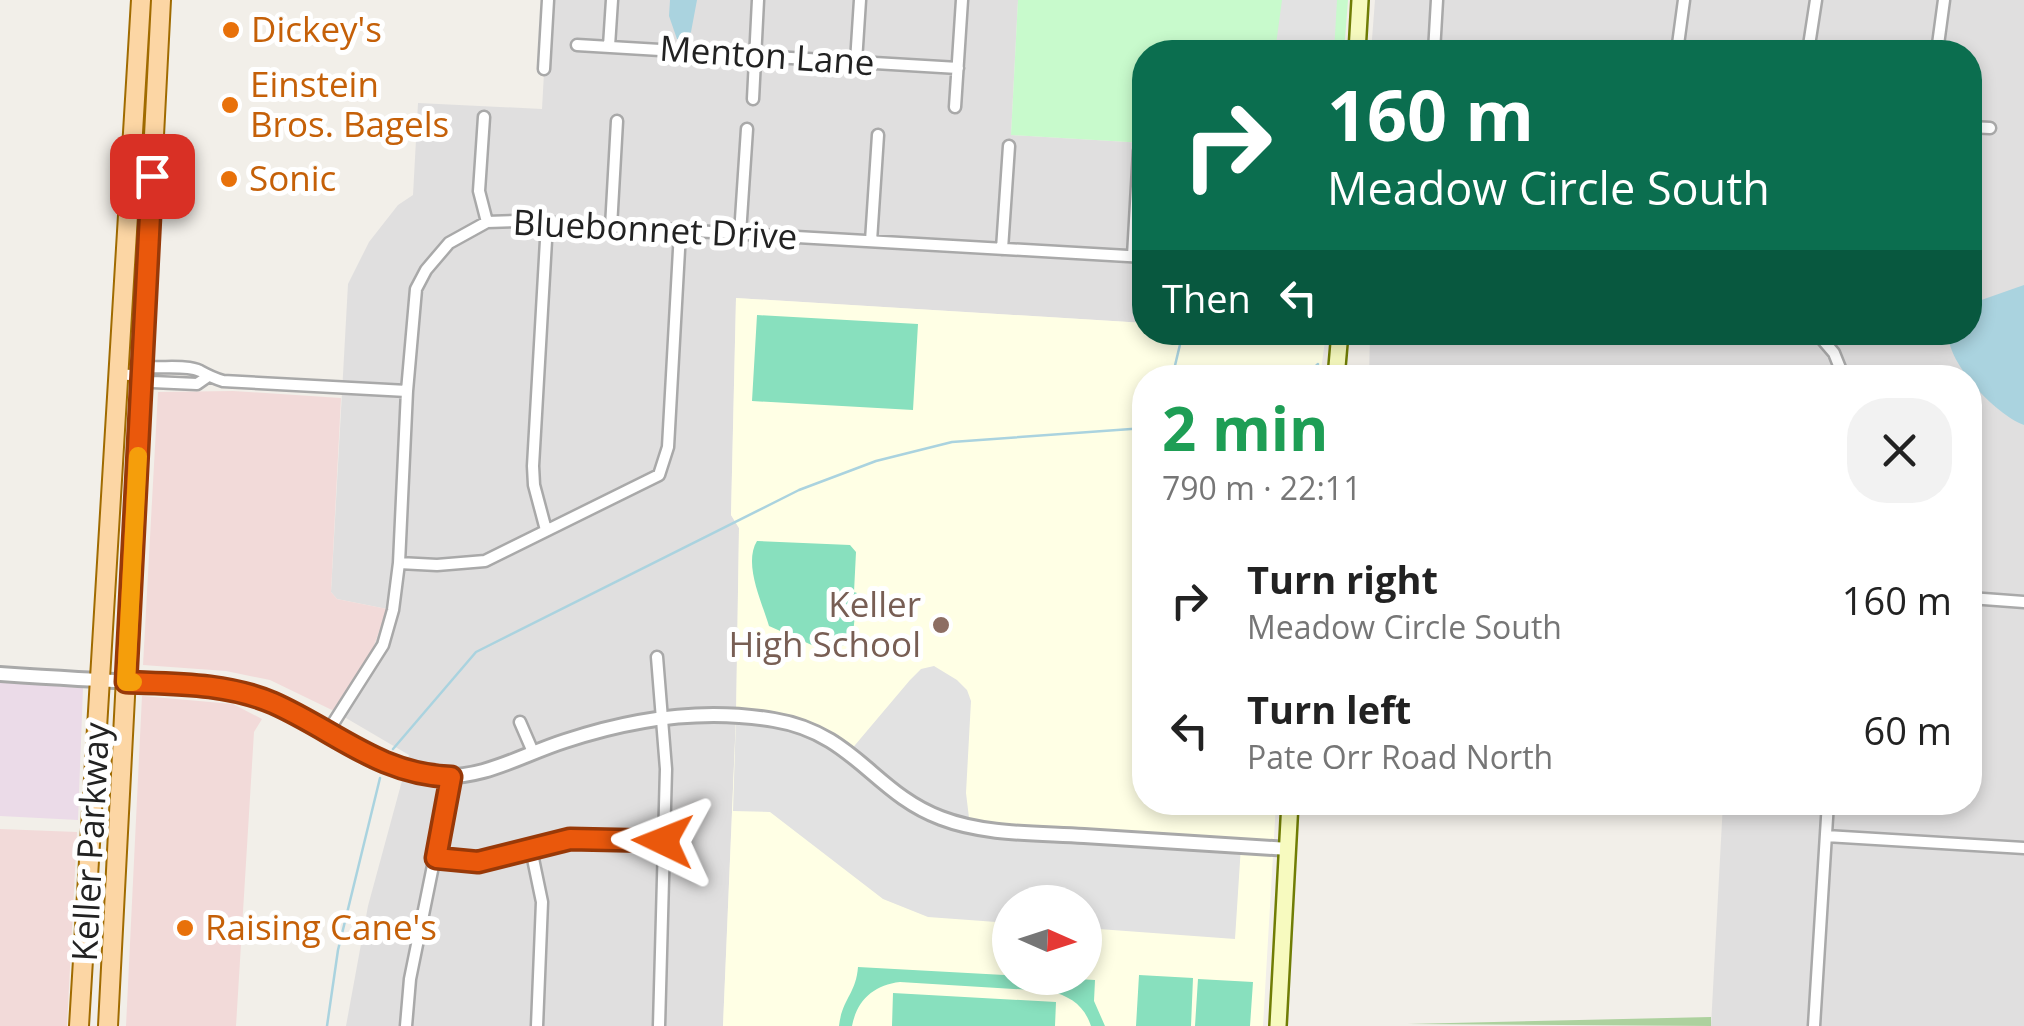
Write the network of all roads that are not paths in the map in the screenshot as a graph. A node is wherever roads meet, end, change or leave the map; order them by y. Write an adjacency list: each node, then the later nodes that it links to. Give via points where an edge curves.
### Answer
1 (141, 0): 41 (main road, Keller Parkway)
2 (161, 0): 42 (main road, Keller Parkway)
3 (548, 0): 23 (street)
4 (612, 0): 19 (street)
5 (758, 0): 20 (street)
6 (860, 0): 21 (street)
7 (962, 0): 22 (street)
8 (1360, 0): 13 (main road)
9 (1437, 0): 14 (street)
10 (1684, 0): 15 (street)
11 (1816, 0): 16 (street)
12 (1944, 0): 17 (street)
13 (1358, 40)
14 (1435, 40)
15 (1678, 40)
16 (1810, 40)
17 (1939, 40)
18 (577, 45): 19 (street, Menton Lane)
19 (609, 46): 20 (street, Menton Lane)
20 (755, 56): 21 (street, Menton Lane); 24 (street)
21 (856, 62): 22 (street, Menton Lane)
22 (958, 68): 25 (street)
23 (544, 69)
24 (753, 99)
25 (954, 107)
26 (484, 116): 33 (street, via 479,192)
27 (617, 121): 35 (street)
28 (1982, 128): 29 (street)
29 (1990, 128)
30 (746, 129): 37 (street)
31 (878, 134): 38 (street)
32 (1009, 146): 39 (street)
33 (487, 222): 34 (street, Bluebonnet Drive); 43 (street, Bluebonnet Drive, via 449,243 416,289)
34 (546, 223): 35 (street, Bluebonnet Drive); 44 (street, via 534,466)
35 (611, 227): 36 (street, Bluebonnet Drive)
36 (680, 232): 37 (street, Bluebonnet Drive); 44 (street, via 662,468)
37 (740, 234): 38 (street, Bluebonnet Drive)
38 (871, 242): 39 (street, Bluebonnet Drive)
39 (1002, 249): 40 (street, Bluebonnet Drive)
40 (1132, 256)
41 (118, 374): 42 (street); 50 (main road, Keller Parkway)
42 (142, 376): 43 (street, via 151,367 198,370 223,381); 51 (main road, Keller Parkway)
43 (407, 392): 45 (street, Bluebonnet Drive)
44 (546, 530): 45 (street, via 485,561)
45 (399, 563): 54 (street, Bluebonnet Drive, via 382,646)
46 (1982, 599): 47 (street)
47 (2024, 602)
48 (657, 657): 52 (street)
49 (0, 674): 50 (street)
50 (100, 681): 51 (street); 65 (main road, Keller Parkway)
51 (126, 682): 54 (street, via 249,694); 66 (main road, Keller Parkway)
52 (664, 716): 55 (street); 60 (street); 61 (street, via 773,720 818,732 899,796 938,818 970,826)
53 (520, 722): 55 (street)
54 (327, 733): 56 (street, via 394,768)
55 (533, 752): 56 (street, via 488,771)
56 (451, 777): 64 (street)
57 (1289, 815): 61 (main road)
58 (1827, 815): 59 (street)
59 (1826, 836): 62 (street); 73 (street)
60 (663, 841): 63 (street, via 570,839); 71 (street)
61 (1288, 848): 72 (main road)
62 (2024, 848)
63 (532, 849): 64 (street, via 478,862); 70 (street, via 542,902)
64 (436, 858): 69 (street)
65 (84, 967): 66 (main road); 67 (main road, Keller Parkway)
66 (111, 967): 68 (main road, Keller Parkway)
67 (80, 1026)
68 (108, 1026)
69 (406, 1026)
70 (536, 1026)
71 (659, 1026)
72 (1278, 1026)
73 (1814, 1026)

